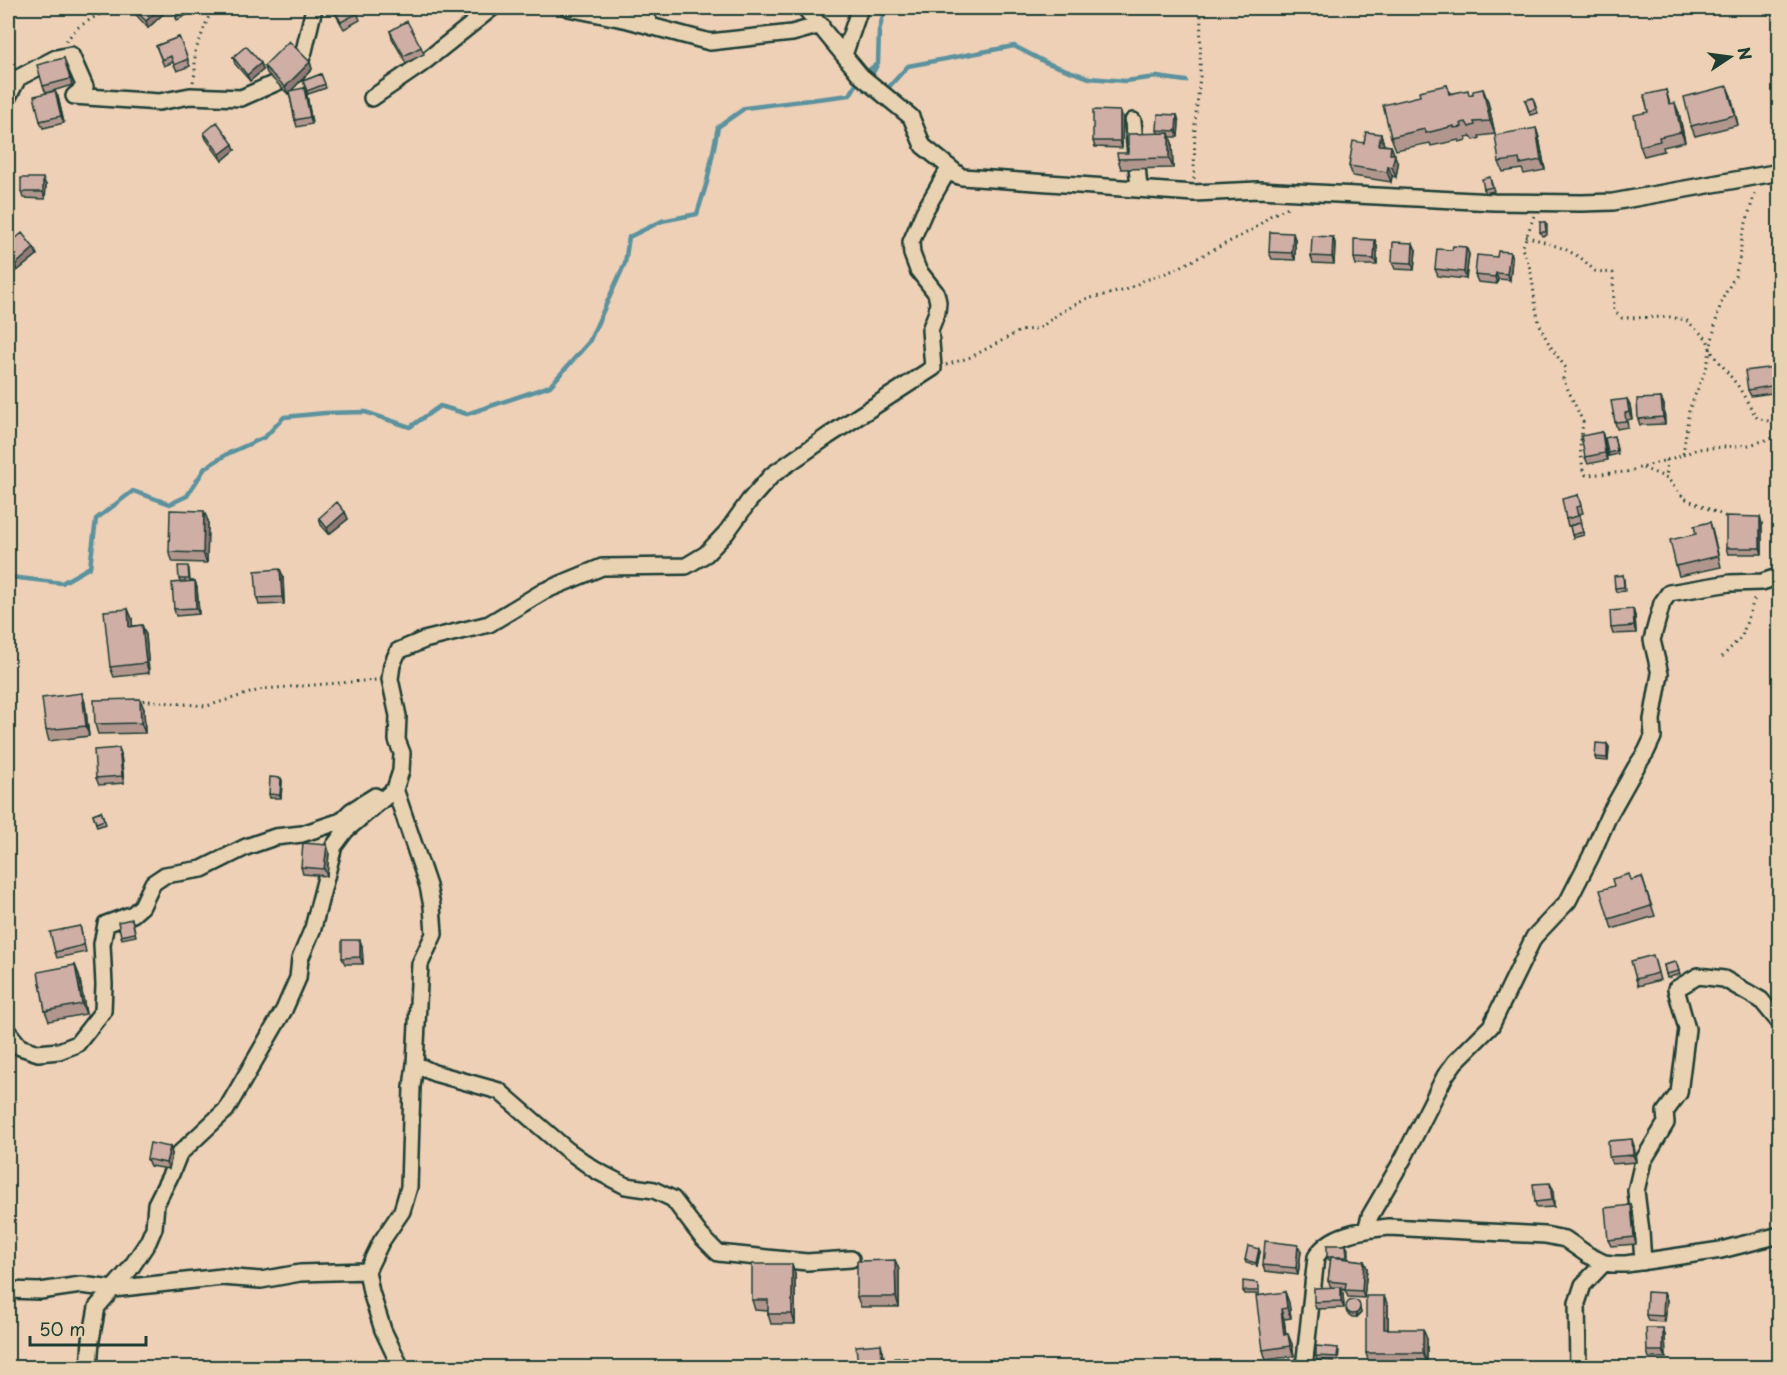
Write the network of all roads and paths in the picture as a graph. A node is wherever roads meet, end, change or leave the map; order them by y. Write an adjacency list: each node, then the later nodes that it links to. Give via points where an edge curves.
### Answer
1 (116, 8): 13 (path, via 77,28)
2 (212, 8): 14 (path, via 195,52)
3 (314, 8): 14 (street, via 296,74 241,98)
4 (492, 8): 16 (street)
5 (568, 8): 11 (street)
6 (639, 8): 11 (street)
7 (805, 8): 10 (street)
8 (860, 8): 12 (street)
9 (1201, 8): 22 (path)
10 (821, 25): 11 (street, via 792,33 710,42); 12 (street)
11 (652, 27)
12 (844, 55): 20 (street, via 861,76 911,117 923,146)
13 (57, 58): 14 (street, via 71,55 85,87 74,96 159,102); 15 (street, via 18,78)
14 (190, 96)
15 (8, 97)
16 (372, 98)
17 (1133, 121): 21 (street)
18 (1779, 172): 19 (street)
19 (1760, 176): 24 (street, via 1613,202); 26 (path, via 1746,219 1735,276 1717,316)
20 (962, 177): 21 (street); 27 (street, via 947,172 911,242 918,270 936,293 938,303 930,330)
21 (1139, 188): 22 (street)
22 (1194, 193): 23 (street, via 1258,190)
23 (1311, 194): 24 (street); 27 (path, via 1174,270 1126,290 1086,299 1040,328 1020,331 971,357)
24 (1536, 202): 25 (path)
25 (1526, 236): 26 (path, via 1565,249 1595,271 1613,273 1614,310 1622,318 1686,320 1707,339); 32 (path, via 1522,249 1533,273 1539,321 1566,368 1563,379 1583,422 1582,470 1593,475)
26 (1711, 351): 28 (path, via 1756,418); 30 (path, via 1689,410)
27 (933, 368): 38 (street, via 772,475 706,555 686,566 602,567 544,591 489,624 424,640 398,651)
28 (1779, 424)
29 (1779, 436): 30 (path, via 1749,445 1697,450)
30 (1683, 456): 31 (path)
31 (1666, 460): 32 (path); 33 (path)
32 (1642, 467): 33 (path)
33 (1667, 478): 34 (path, via 1684,498)
34 (1731, 518)
35 (1779, 576): 36 (street)
36 (1762, 582): 37 (path, via 1742,636); 44 (street, via 1669,593 1662,603 1652,640 1660,674 1653,737 1568,901 1534,937 1491,1026 1445,1076)
37 (1722, 657)
38 (390, 679): 39 (path, via 263,689 207,706); 40 (street, via 402,753)
39 (130, 699)
40 (395, 789): 42 (street, via 372,797 341,821 302,834 275,837 202,868 165,875 153,883 142,906 133,914 106,924 102,944 103,1011 77,1044 38,1053 20,1047); 43 (street, via 432,906 434,934 420,964); 50 (street, via 346,830 334,846 313,928 300,959 298,978 284,1010 226,1110 179,1154 156,1204 148,1242)
41 (1779, 1023): 47 (street, via 1761,1000 1724,979 1698,976 1676,989 1687,1029 1679,1093 1665,1112 1666,1123 1643,1161 1636,1191)
42 (8, 1032)
43 (415, 1064): 46 (street, via 499,1091 595,1170 626,1185 654,1190 673,1199 717,1253 807,1262); 49 (street, via 410,1187 402,1211)
44 (1366, 1230): 48 (street, via 1389,1227 1555,1236); 52 (street, via 1322,1246 1316,1257)
45 (1779, 1235): 47 (street, via 1721,1250)
46 (851, 1259)
47 (1643, 1262): 48 (street)
48 (1604, 1263): 56 (street, via 1583,1286 1577,1303)
49 (368, 1271): 50 (street, via 300,1273 261,1280 222,1277); 54 (street, via 383,1329)
50 (113, 1289): 51 (street, via 81,1285 40,1291); 53 (street, via 97,1307)
51 (8, 1290)
52 (1304, 1367): 55 (path)
53 (89, 1368)
54 (401, 1368)
55 (1358, 1368)
56 (1578, 1368)

